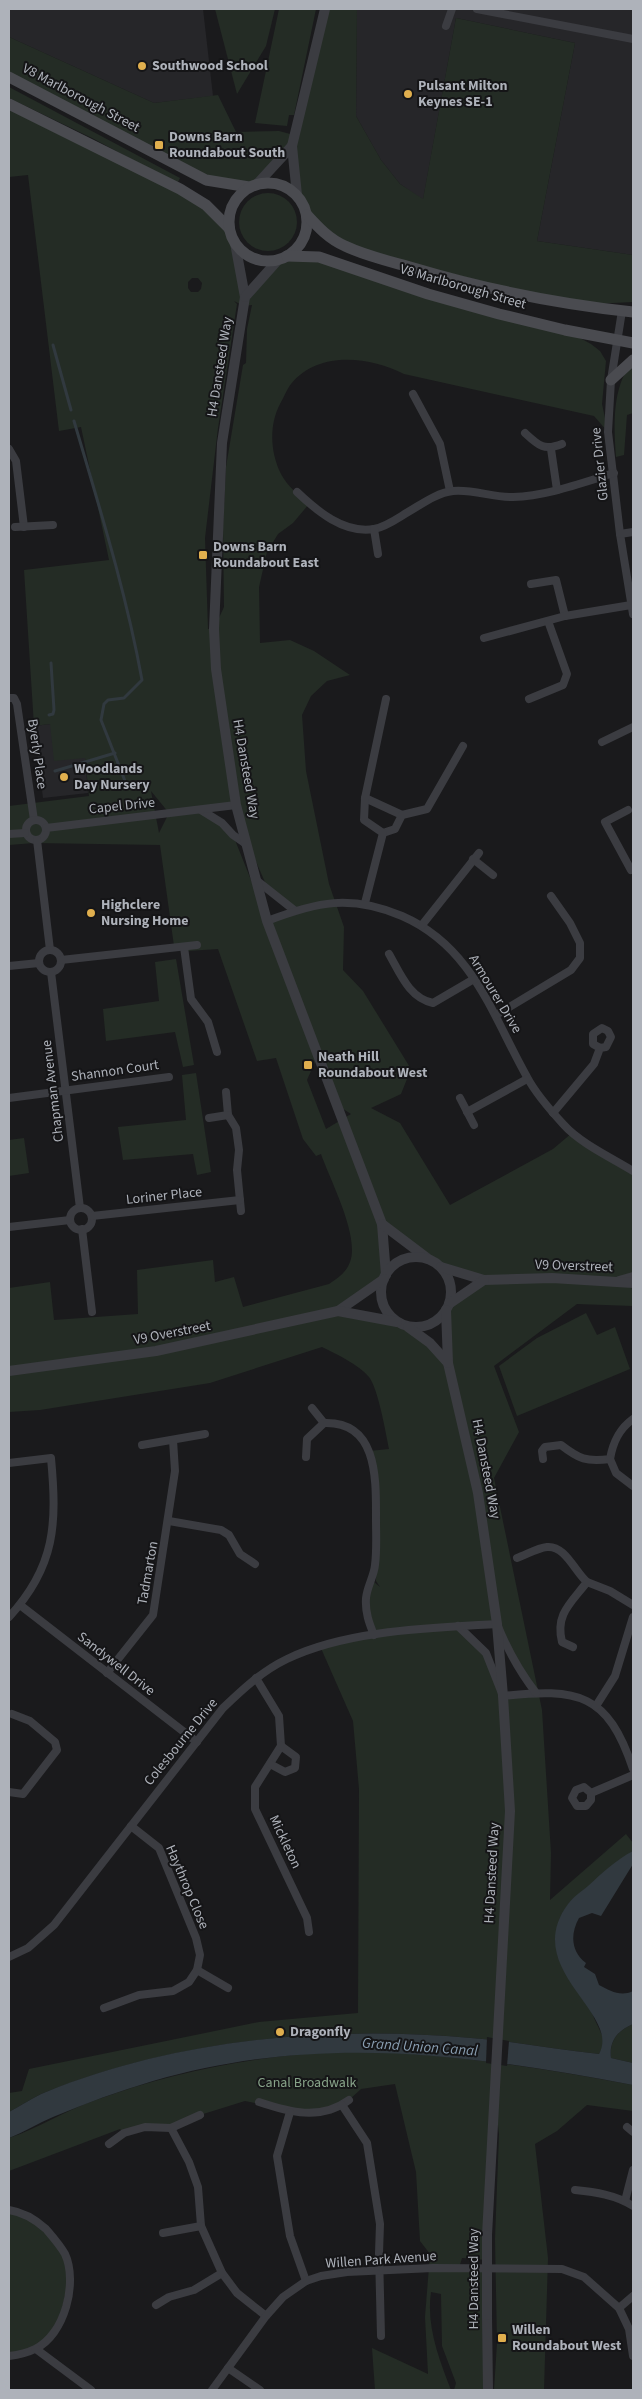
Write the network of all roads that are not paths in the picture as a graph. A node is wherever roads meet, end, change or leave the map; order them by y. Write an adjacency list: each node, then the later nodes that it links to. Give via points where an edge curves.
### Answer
1 (325, 9): 8 (street)
2 (452, 9): 4 (street)
3 (477, 9): 5 (street)
4 (446, 26)
5 (633, 39)
6 (9, 77): 9 (main road, V8 Marlborough Street, via 206,180)
7 (9, 104): 12 (main road, via 197,198)
8 (292, 144): 9 (street); 10 (street)
9 (253, 186): 10 (main road, via 279,184); 12 (main road, via 233,204)
10 (297, 195): 11 (main road)
11 (307, 215): 14 (main road, via 304,239 297,249); 16 (main road, V8 Marlborough Street, via 344,246 373,257 499,291 574,305)
12 (229, 228): 13 (main road)
13 (235, 243): 14 (main road, via 254,258 266,261); 15 (street, H4 Dansteed Way)
14 (282, 258): 15 (street); 17 (main road, V8 Marlborough Street, via 319,257 499,314)
15 (244, 302): 50 (street, H4 Dansteed Way, via 222,443 214,629 216,669)
16 (630, 311): 17 (street, Glazier Drive)
17 (618, 340): 18 (main road, V8 Marlborough Street); 20 (street, Glazier Drive)
18 (633, 343)
19 (633, 360): 20 (main road)
20 (611, 380): 26 (street, Glazier Drive, via 608,432)
21 (414, 394): 28 (street, via 440,444)
22 (525, 433): 25 (street, via 541,446)
23 (562, 444): 25 (street)
24 (9, 449): 31 (street, via 16,461)
25 (551, 449): 27 (street)
26 (614, 474): 27 (street); 35 (street, Glazier Drive)
27 (557, 490): 28 (street, via 534,496 510,497 469,490)
28 (450, 491): 33 (street, via 428,499)
29 (297, 492): 33 (street, via 314,508 338,522)
30 (53, 525): 31 (street)
31 (24, 526): 32 (street)
32 (15, 527)
33 (374, 529): 36 (street)
34 (633, 532): 35 (street)
35 (620, 534): 38 (street, Glazier Drive)
36 (378, 554)
37 (531, 584): 40 (street, via 556,580)
38 (631, 605): 39 (street, Glazier Drive); 40 (street)
39 (633, 614)
40 (565, 616): 41 (street)
41 (548, 620): 42 (street); 45 (street, via 567,674 563,685)
42 (484, 638)
43 (9, 698): 54 (street, Byerly Place, via 14,698 17,704)
44 (386, 699): 49 (street)
45 (529, 699)
46 (633, 727): 47 (street)
47 (602, 742)
48 (463, 746): 53 (street, via 427,809)
49 (365, 798): 53 (street); 56 (street, via 364,820)
50 (236, 805): 51 (street, Capel Drive); 60 (street, H4 Dansteed Way)
51 (201, 810): 55 (street, Capel Drive); 60 (street)
52 (628, 810): 61 (street, via 605,822)
53 (402, 815): 56 (street, via 395,829)
54 (34, 820): 55 (street, via 42,821); 57 (street, via 27,824)
55 (46, 828): 59 (street, via 44,836)
56 (382, 832): 65 (street)
57 (25, 833): 58 (street); 59 (street)
58 (9, 834)
59 (37, 840): 71 (street)
60 (246, 844): 63 (street, H4 Dansteed Way)
61 (633, 869)
62 (493, 875): 68 (street, via 476,856)
63 (256, 880): 66 (street); 67 (street, H4 Dansteed Way)
64 (551, 896): 78 (street, via 580,943 580,958 571,970)
65 (365, 903): 66 (street, Armourer Drive, via 332,902); 68 (street, Armourer Drive)
66 (294, 910): 67 (street, Armourer Drive)
67 (267, 920): 98 (street, H4 Dansteed Way)
68 (422, 925): 77 (street, Armourer Drive, via 442,940)
69 (197, 945): 70 (street)
70 (184, 947): 73 (street); 80 (street, via 191,999 208,1022)
71 (50, 950): 73 (street, via 56,952); 74 (street, via 42,954)
72 (389, 954): 77 (street, via 414,994 424,1001 433,1003)
73 (61, 960): 76 (street, via 58,968)
74 (39, 963): 75 (street); 76 (street, via 44,970)
75 (9, 966)
76 (51, 972): 83 (street, Chapman Avenue)
77 (474, 979): 78 (street, Armourer Drive)
78 (496, 1015): 82 (street, Armourer Drive)
79 (600, 1048): 88 (street, via 594,1064)
80 (217, 1052)
81 (169, 1077): 83 (street, Shannon Court)
82 (528, 1079): 87 (street); 88 (street, Armourer Drive)
83 (65, 1091): 85 (street, Shannon Court); 94 (street, Chapman Avenue)
84 (226, 1092): 89 (street)
85 (9, 1098)
86 (460, 1098): 87 (street)
87 (467, 1112): 91 (street)
88 (553, 1113): 92 (street, Armourer Drive, via 572,1133)
89 (228, 1116): 90 (street); 93 (street, via 236,1128)
90 (209, 1118)
91 (474, 1125)
92 (633, 1171)
93 (240, 1200): 95 (street); 96 (street, Loriner Place)
94 (80, 1208): 96 (street); 97 (street, via 74,1210)
95 (241, 1211)
96 (92, 1216): 100 (street, via 91,1224)
97 (70, 1220): 99 (street); 100 (street, via 73,1226)
98 (382, 1224): 101 (street); 103 (street, H4 Dansteed Way)
99 (9, 1227)
100 (82, 1229): 109 (street)
101 (436, 1264): 103 (street, via 412,1257 392,1267); 104 (street, V9 Overstreet); 107 (street, via 450,1284)
102 (633, 1276): 105 (street)
103 (385, 1277): 108 (street, V9 Overstreet); 110 (street, via 381,1291 383,1303 388,1314)
104 (484, 1280): 105 (street, V9 Overstreet); 107 (street, V9 Overstreet)
105 (617, 1281): 106 (street, V9 Overstreet)
106 (633, 1283)
107 (448, 1307): 110 (street, via 439,1319 429,1325); 111 (street, H4 Dansteed Way)
108 (338, 1311): 110 (street, V9 Overstreet); 112 (street, V9 Overstreet, via 101,1360)
109 (92, 1312)
110 (402, 1324): 111 (street, H4 Dansteed Way, via 430,1343)
111 (448, 1363): 132 (street, H4 Dansteed Way, via 471,1456)
112 (9, 1371)
113 (312, 1408): 115 (street)
114 (633, 1419): 121 (street, via 613,1443)
115 (324, 1423): 119 (street, via 307,1439); 134 (street, via 352,1428 362,1438 376,1478 375,1565 366,1596 366,1614)
116 (205, 1434): 117 (street)
117 (173, 1440): 118 (street); 124 (street, Tadmarton, via 175,1471)
118 (142, 1445)
119 (306, 1457)
120 (543, 1459): 121 (street, via 545,1447 561,1446 577,1458 593,1462)
121 (610, 1459): 123 (street, via 616,1472)
122 (9, 1463): 129 (street, via 51,1458 54,1492 54,1527 47,1558)
123 (633, 1486)
124 (169, 1521): 126 (street, via 221,1530 230,1535 240,1554); 136 (street, Tadmarton, via 153,1615)
125 (517, 1558): 127 (street, via 548,1547 562,1551)
126 (255, 1564)
127 (587, 1582): 128 (street); 135 (street, via 562,1614 559,1628 562,1642)
128 (633, 1604)
129 (20, 1605): 130 (street); 136 (street, Sandywell Drive)
130 (9, 1617)
131 (633, 1617): 140 (street, via 615,1676)
132 (497, 1624): 133 (street, Colesbourne Drive); 138 (street, via 522,1676); 139 (street, H4 Dansteed Way)
133 (458, 1626): 134 (street, Colesbourne Drive); 139 (street, via 486,1653)
134 (374, 1635): 137 (street, Colesbourne Drive, via 323,1645)
135 (573, 1647)
136 (108, 1673): 142 (street, Sandywell Drive)
137 (256, 1678): 142 (street, Colesbourne Drive, via 223,1708); 143 (street, via 280,1716)
138 (536, 1693): 139 (street); 140 (street, via 559,1692)
139 (503, 1696): 182 (street, H4 Dansteed Way, bridge, via 510,1811 487,2235)
140 (596, 1706): 145 (street, via 624,1741)
141 (12, 1714): 147 (street, via 30,1722 49,1737 57,1750 23,1794)
142 (197, 1742): 149 (street, Colesbourne Drive)
143 (281, 1746): 144 (street, Mickleton); 144 (street, via 296,1756 295,1768 285,1772)
144 (270, 1764): 150 (street, Mickleton, via 255,1787 255,1809 307,1918)
145 (633, 1769)
146 (633, 1774): 148 (street)
147 (9, 1792)
148 (591, 1793)
149 (131, 1826): 151 (street, Colesbourne Drive, via 54,1925 28,1948); 152 (street, Haythrop Close, via 159,1848 196,1938 200,1955)
150 (309, 1932)
151 (9, 1957)
152 (197, 1970): 153 (street); 154 (street, via 188,1982 173,1991 139,1996)
153 (228, 1988)
154 (104, 2008)
155 (259, 2102): 156 (street)
156 (290, 2112): 167 (street, via 329,2111 346,2103 367,2143 380,2224); 169 (street, via 277,2156 290,2236)
157 (200, 2116): 158 (street)
158 (171, 2128): 159 (street, via 145,2127 124,2132); 165 (street, via 198,2187)
159 (109, 2144)
160 (633, 2170): 162 (street)
161 (575, 2190): 162 (street)
162 (625, 2200): 163 (street)
163 (633, 2206)
164 (9, 2210): 175 (street, via 29,2217 50,2234 65,2254 70,2275 65,2311 58,2325)
165 (201, 2226): 166 (street); 168 (street)
166 (163, 2233)
167 (379, 2271): 169 (street, Willen Park Avenue, via 347,2272); 172 (street, Willen Park Avenue, via 562,2269 584,2277); 174 (street)
168 (222, 2273): 171 (street, via 194,2290 169,2296); 173 (street, via 237,2293)
169 (306, 2281): 173 (street, Willen Park Avenue, via 283,2297)
170 (633, 2296): 172 (street)
171 (156, 2304)
172 (620, 2308): 177 (street, via 629,2329)
173 (266, 2316): 178 (street, Willen Park Avenue)
174 (381, 2336)
175 (36, 2349): 176 (street); 179 (street)
176 (9, 2356)
177 (633, 2356)
178 (228, 2368): 180 (street, Willen Park Avenue); 181 (street)
179 (91, 2390)
180 (212, 2390)
181 (260, 2390)
182 (488, 2390)

